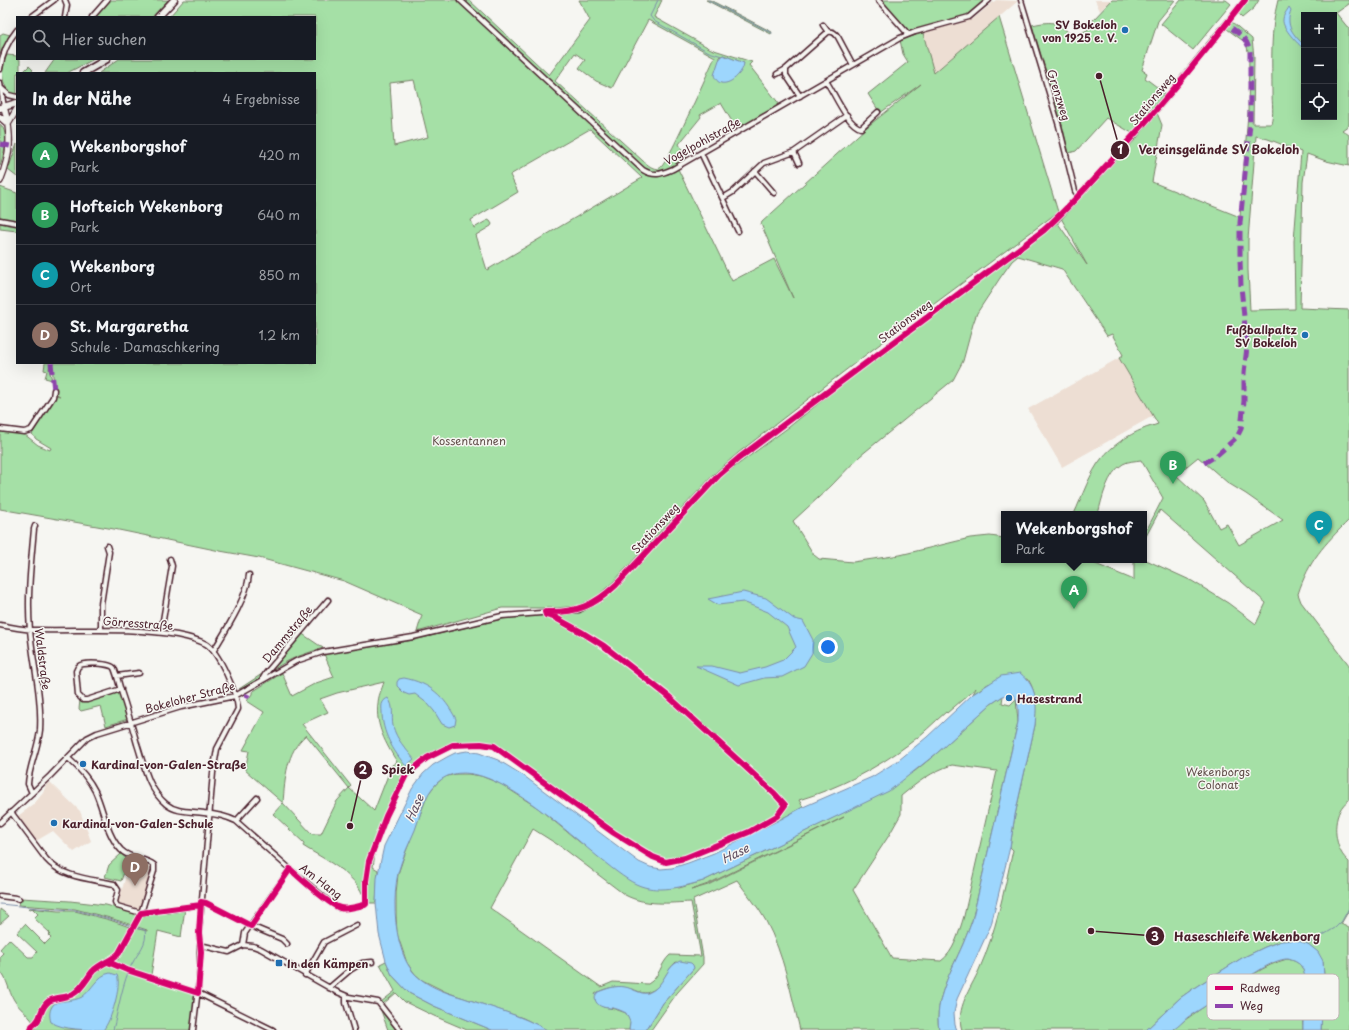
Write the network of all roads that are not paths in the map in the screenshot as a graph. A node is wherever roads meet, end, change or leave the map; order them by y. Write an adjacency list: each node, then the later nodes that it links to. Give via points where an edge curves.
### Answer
1 (54, 0): 10 (street)
2 (65, 0): 11 (street, via 68,5)
3 (107, 0): 12 (street)
4 (174, 0): 13 (main road)
5 (460, 0): 36 (street, Vogelpohlstraße, via 649,174 661,174)
6 (878, 0): 17 (street)
7 (989, 0): 17 (street, Vogelpohlstraße, via 969,16)
8 (1245, 0): 41 (street, Stationsweg, via 1135,135)
9 (1023, 1): 41 (street, Grenzweg)
10 (32, 16)
11 (65, 16)
12 (93, 16)
13 (159, 16)
14 (823, 25): 16 (street)
15 (16, 31): 20 (street, via 10,40)
16 (828, 32): 19 (street, via 835,33); 21 (street)
17 (908, 34): 19 (street, Vogelpohlstraße)
18 (104, 60): 22 (main road)
19 (853, 65): 24 (street, Vogelpohlstraße)
20 (0, 69)
21 (786, 69): 23 (street); 26 (street, via 786,75)
22 (85, 72)
23 (777, 74)
24 (826, 81): 26 (street, Vogelpohlstraße); 32 (street)
25 (0, 85): 27 (street); 29 (street)
26 (800, 96): 36 (street, Vogelpohlstraße)
27 (16, 97)
28 (16, 103): 29 (main road)
29 (2, 108): 34 (street)
30 (16, 111): 34 (street)
31 (878, 112): 32 (street, via 861,128)
32 (847, 115): 35 (street)
33 (0, 117): 34 (street)
34 (8, 124): 39 (street, via 10,146)
35 (794, 152): 37 (street); 38 (street, via 767,161)
36 (701, 153): 42 (street)
37 (799, 163)
38 (755, 171): 40 (street); 42 (street)
39 (0, 181)
40 (774, 193)
41 (1078, 196): 57 (street, Stationsweg, via 1044,230 719,475 616,585 589,606 573,611 502,616)
42 (723, 198): 45 (street)
43 (0, 220): 44 (street)
44 (16, 223)
45 (738, 231)
46 (54, 390): 47 (street, via 53,397 31,430 24,432)
47 (0, 429)
48 (35, 526): 55 (street, Waldstraße, via 29,591)
49 (107, 546): 54 (street, via 109,552 101,604)
50 (170, 559): 56 (street, via 172,566)
51 (249, 575): 58 (street, via 241,600)
52 (328, 600): 61 (street, Dammstraße, via 266,672)
53 (0, 625): 55 (street, Görresstraße)
54 (101, 629): 55 (street, Görresstraße); 56 (street, Görresstraße)
55 (30, 630): 66 (street, Waldstraße, via 40,714 37,744 28,784)
56 (161, 632): 58 (street, Görresstraße, via 199,641)
57 (413, 637): 61 (street, Bokeloher Straße, via 323,652 296,661)
58 (214, 650): 63 (street)
59 (139, 673): 60 (street)
60 (117, 676): 62 (street, Am Hang); 62 (street, Am Hang, via 111,665 79,666 76,672 78,695 87,700)
61 (263, 680): 63 (street, Bokeloher Straße)
62 (121, 689): 64 (street, Am Hang)
63 (235, 696): 64 (street, Bokeloher Straße, via 181,707); 69 (street, via 238,708 221,740 216,756)
64 (131, 722): 65 (street, Bokeloher Straße, via 92,735); 69 (street, Am Hang, via 147,776 161,799 176,810)
65 (68, 758): 66 (street, Bokeloher Straße); 68 (street, via 94,790 117,845 130,856 154,865 141,913 117,906 115,902 118,890 114,884 56,869)
66 (32, 793): 68 (street, Bokeloher Straße)
67 (257, 798): 70 (street)
68 (11, 812): 71 (street, Bokeloher Straße)
69 (210, 813): 70 (street, Am Hang); 75 (street)
70 (236, 821): 72 (street, Am Hang)
71 (0, 823)
72 (290, 869): 76 (street, Am Hang); 79 (street)
73 (0, 896): 74 (street)
74 (19, 900)
75 (201, 905): 77 (street); 81 (street)
76 (339, 908)
77 (168, 910)
78 (357, 924): 84 (street, via 324,942)
79 (251, 926): 80 (street); 82 (street, via 245,933)
80 (288, 944)
81 (200, 945): 82 (street, via 228,952); 86 (street)
82 (243, 945): 84 (street, via 261,949)
83 (372, 962): 85 (street, via 362,963 350,970)
84 (305, 975): 85 (street)
85 (329, 988): 87 (street)
86 (198, 993): 88 (street); 89 (street)
87 (346, 996): 90 (street); 91 (street, via 378,1002)
88 (193, 1030)
89 (274, 1030)
90 (354, 1030)
91 (400, 1030)

